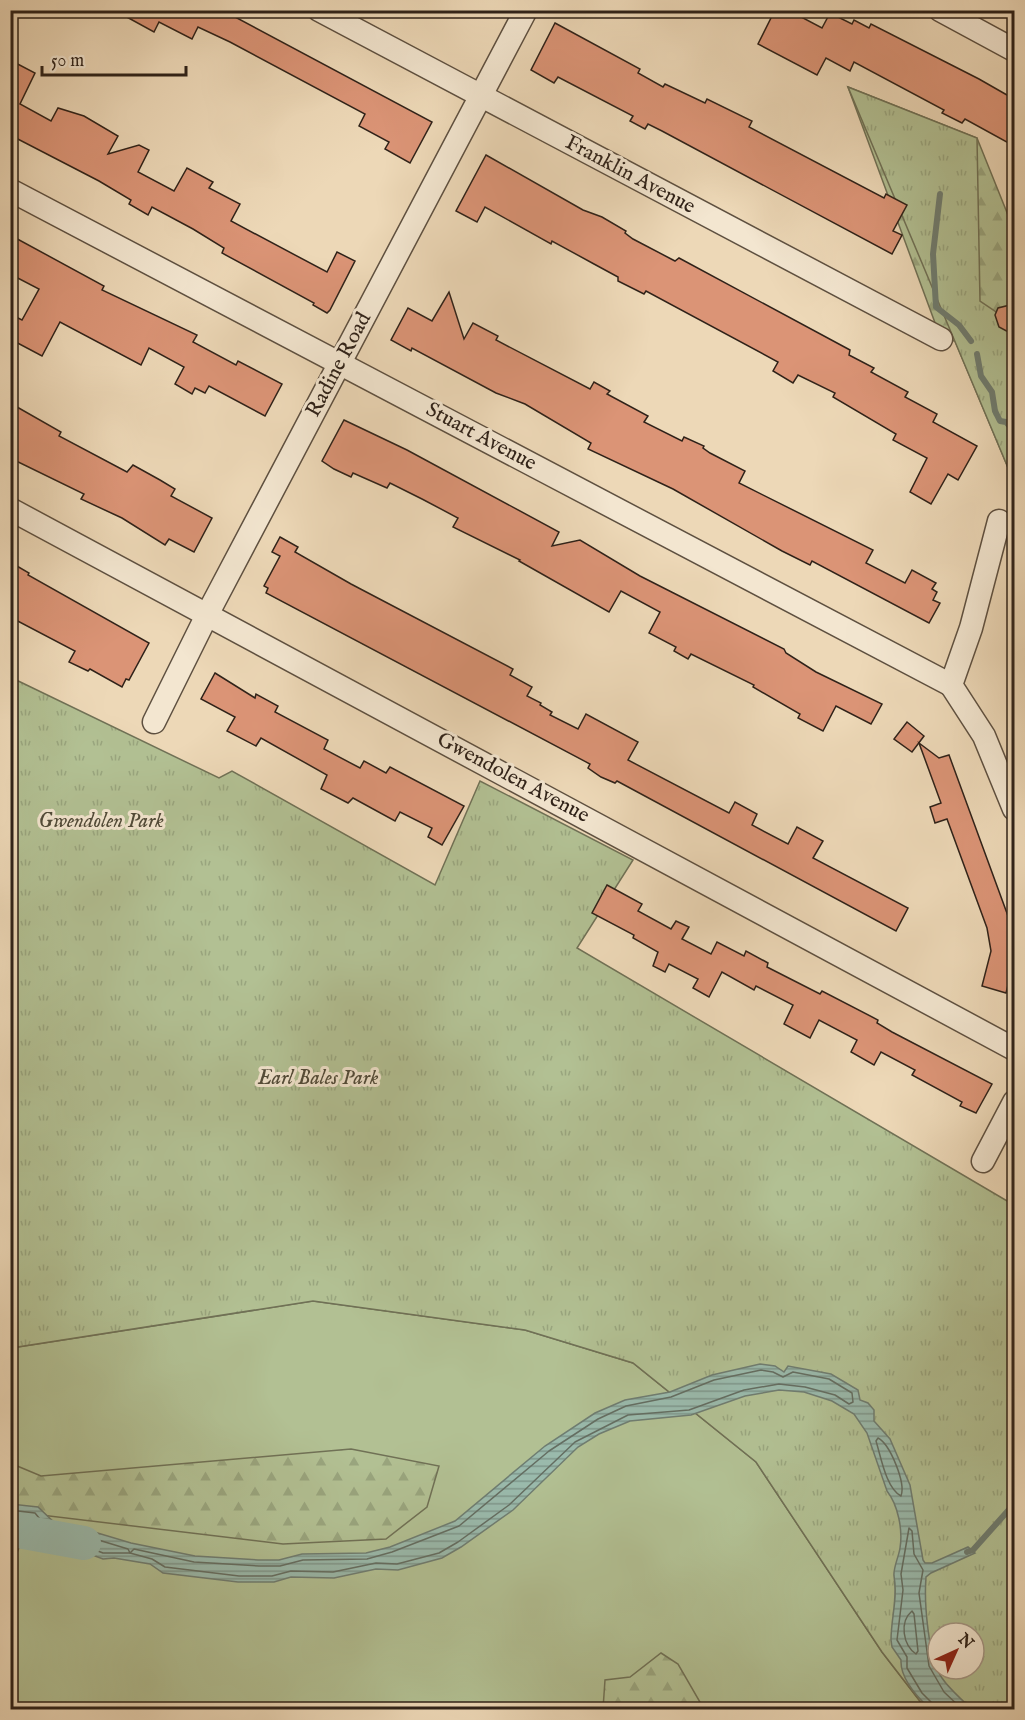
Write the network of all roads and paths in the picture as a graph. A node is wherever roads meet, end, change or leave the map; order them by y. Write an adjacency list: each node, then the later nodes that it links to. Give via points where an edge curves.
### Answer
1 (319, 10): 5 (street, Franklin Avenue)
2 (526, 10): 5 (street, Radine Road)
3 (940, 10): 4 (street)
4 (1014, 50)
5 (481, 97): 7 (street, Franklin Avenue); 8 (street, Radine Road)
6 (10, 190): 8 (street, Stuart Avenue)
7 (941, 339)
8 (340, 362): 11 (street, Radine Road); 12 (street, Stuart Avenue)
9 (10, 509): 11 (street, Gwendolen Avenue)
10 (999, 521): 12 (street, via 971,628)
11 (208, 613): 13 (street, Radine Road); 15 (street, Gwendolen Avenue)
12 (951, 685): 14 (street, via 984,736)
13 (154, 722)
14 (1014, 809)
15 (1014, 1049)
16 (1014, 1102): 17 (street)
17 (983, 1161)

